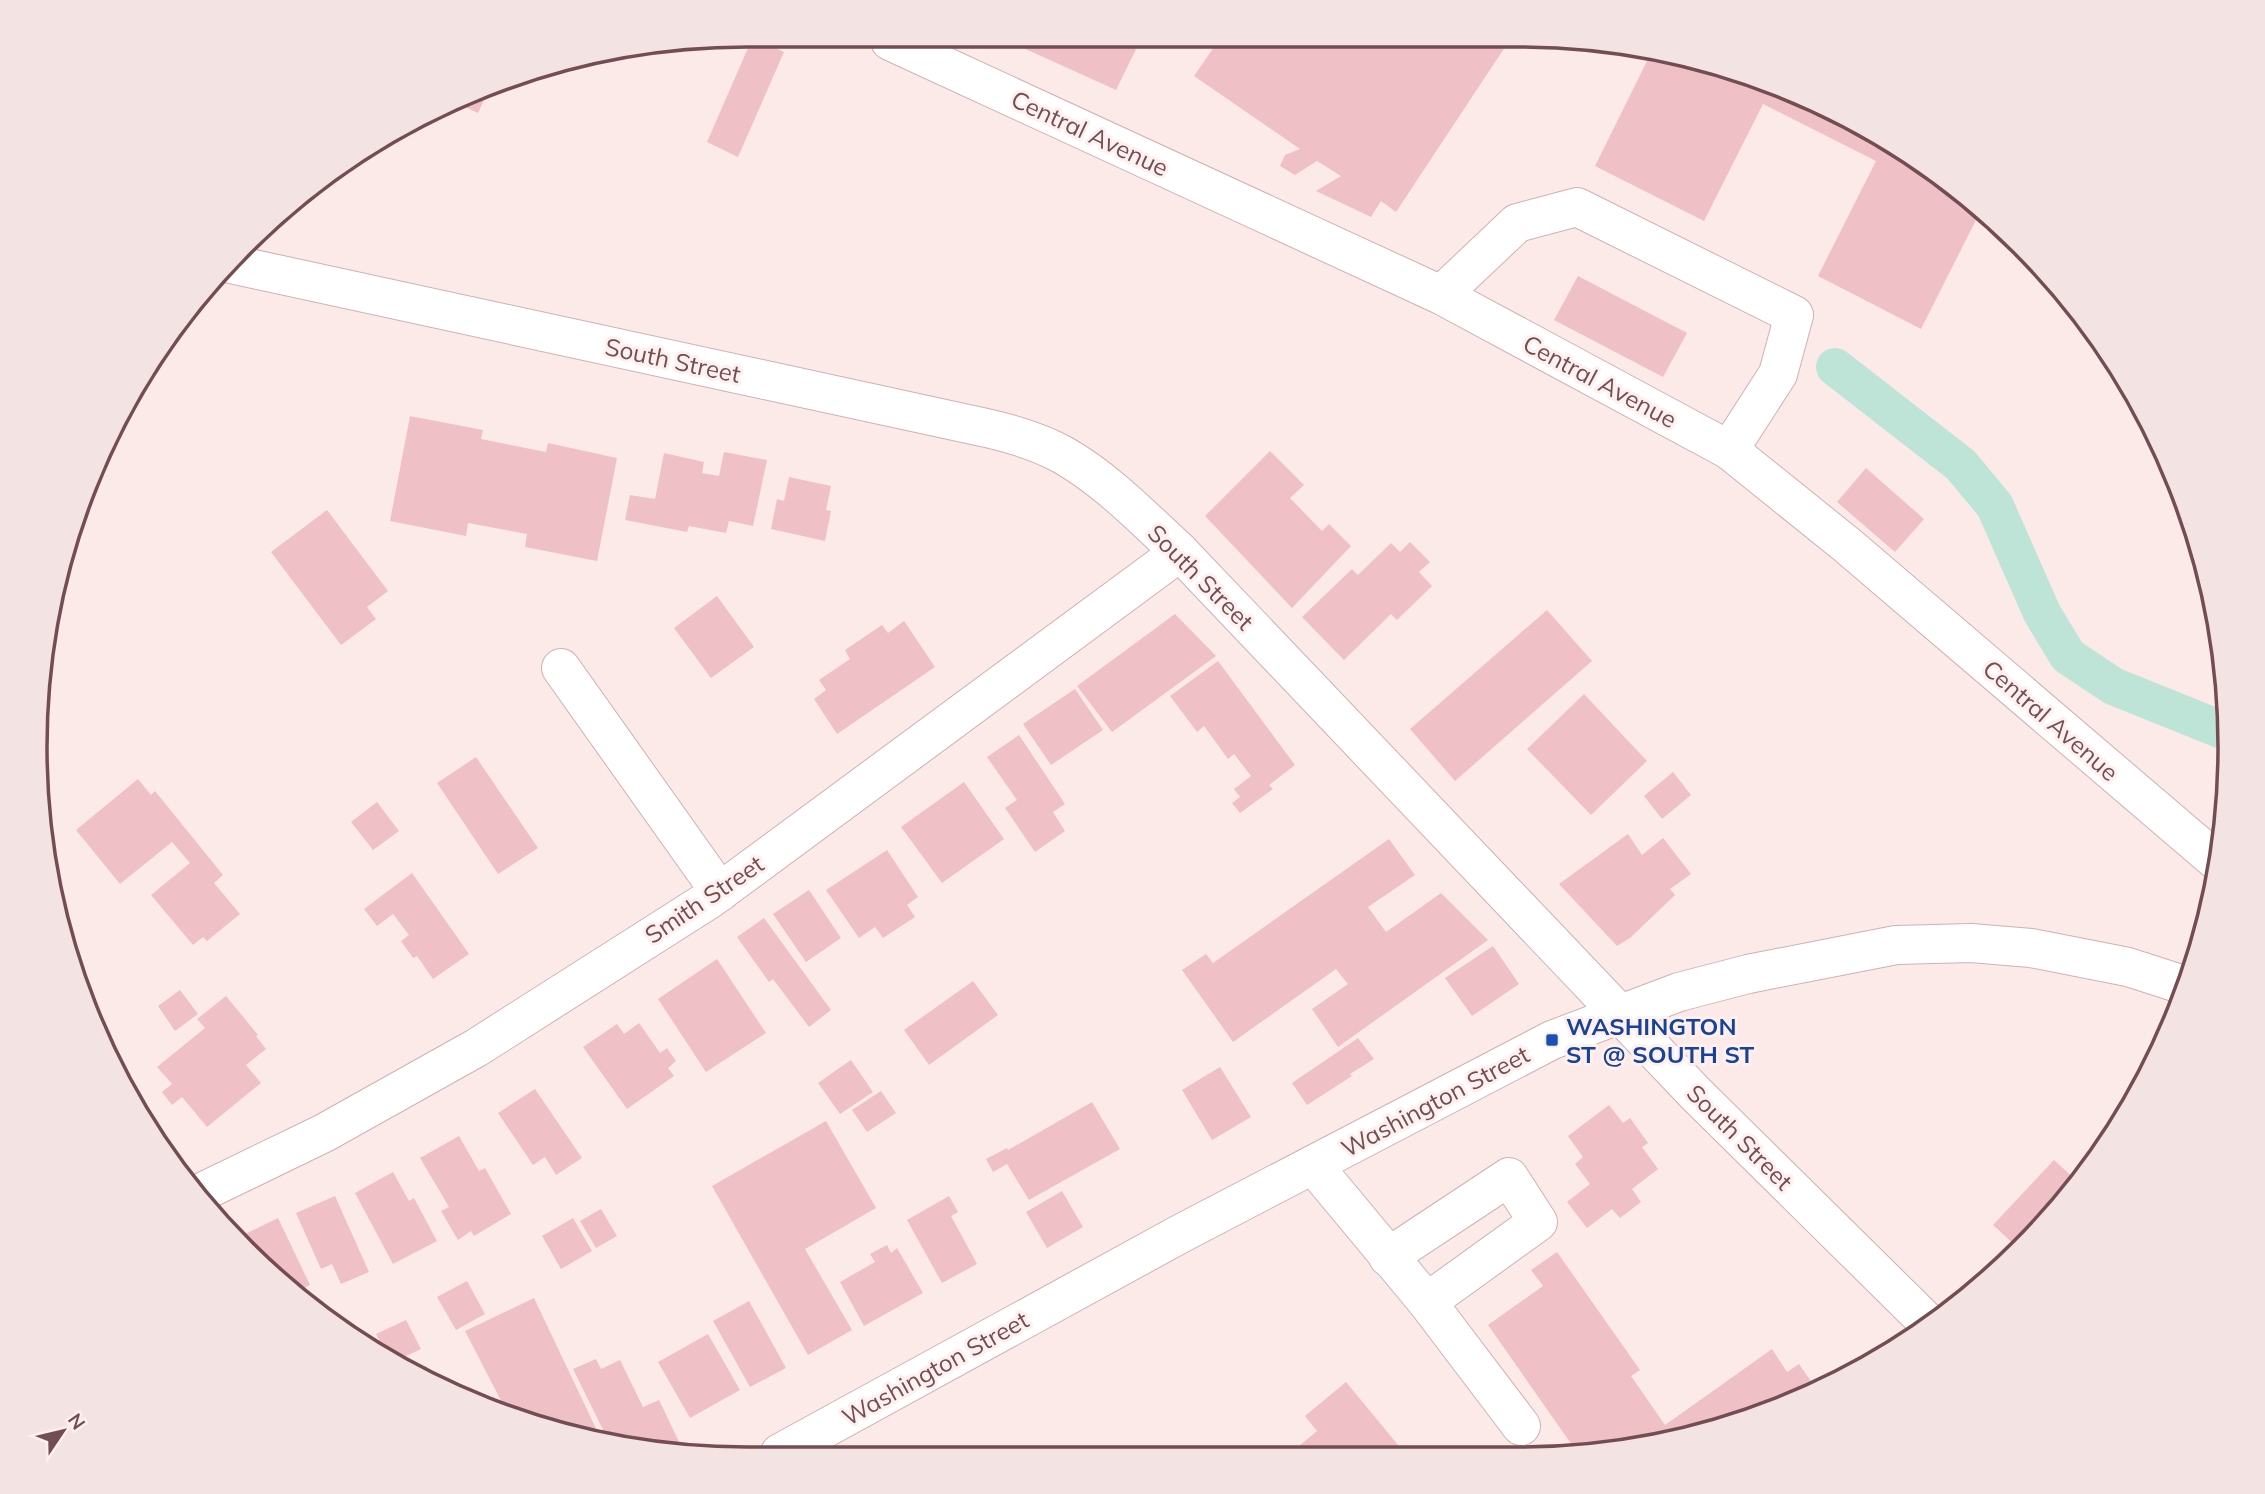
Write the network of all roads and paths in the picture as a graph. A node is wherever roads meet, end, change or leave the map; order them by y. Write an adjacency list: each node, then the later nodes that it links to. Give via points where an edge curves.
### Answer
1 (903, 47): 3 (street, Central Avenue)
2 (239, 266): 5 (street, South Street, via 1027,439 1062,454 1099,479)
3 (1441, 295): 4 (street, Central Avenue); 4 (street, via 1517,223 1577,207 1794,315 1778,374)
4 (1729, 450): 7 (street, Central Avenue, via 1847,545)
5 (1180, 552): 8 (street, Smith Street); 10 (street, South Street)
6 (561, 668): 8 (street)
7 (2209, 855)
8 (720, 892): 12 (street, Smith Street, via 475,1048 324,1133)
9 (2177, 982): 10 (street, Washington Street, via 2128,967 2031,948 1971,943 1896,945 1748,974)
10 (1620, 1014): 11 (street, Washington Street, via 1552,1040); 15 (street, South Street)
11 (1313, 1165): 13 (street); 17 (street, Washington Street)
12 (206, 1190)
13 (1388, 1257): 14 (street); 14 (street, via 1509,1177 1538,1222)
14 (1427, 1302): 16 (street)
15 (1923, 1318)
16 (1521, 1426)
17 (793, 1447)

